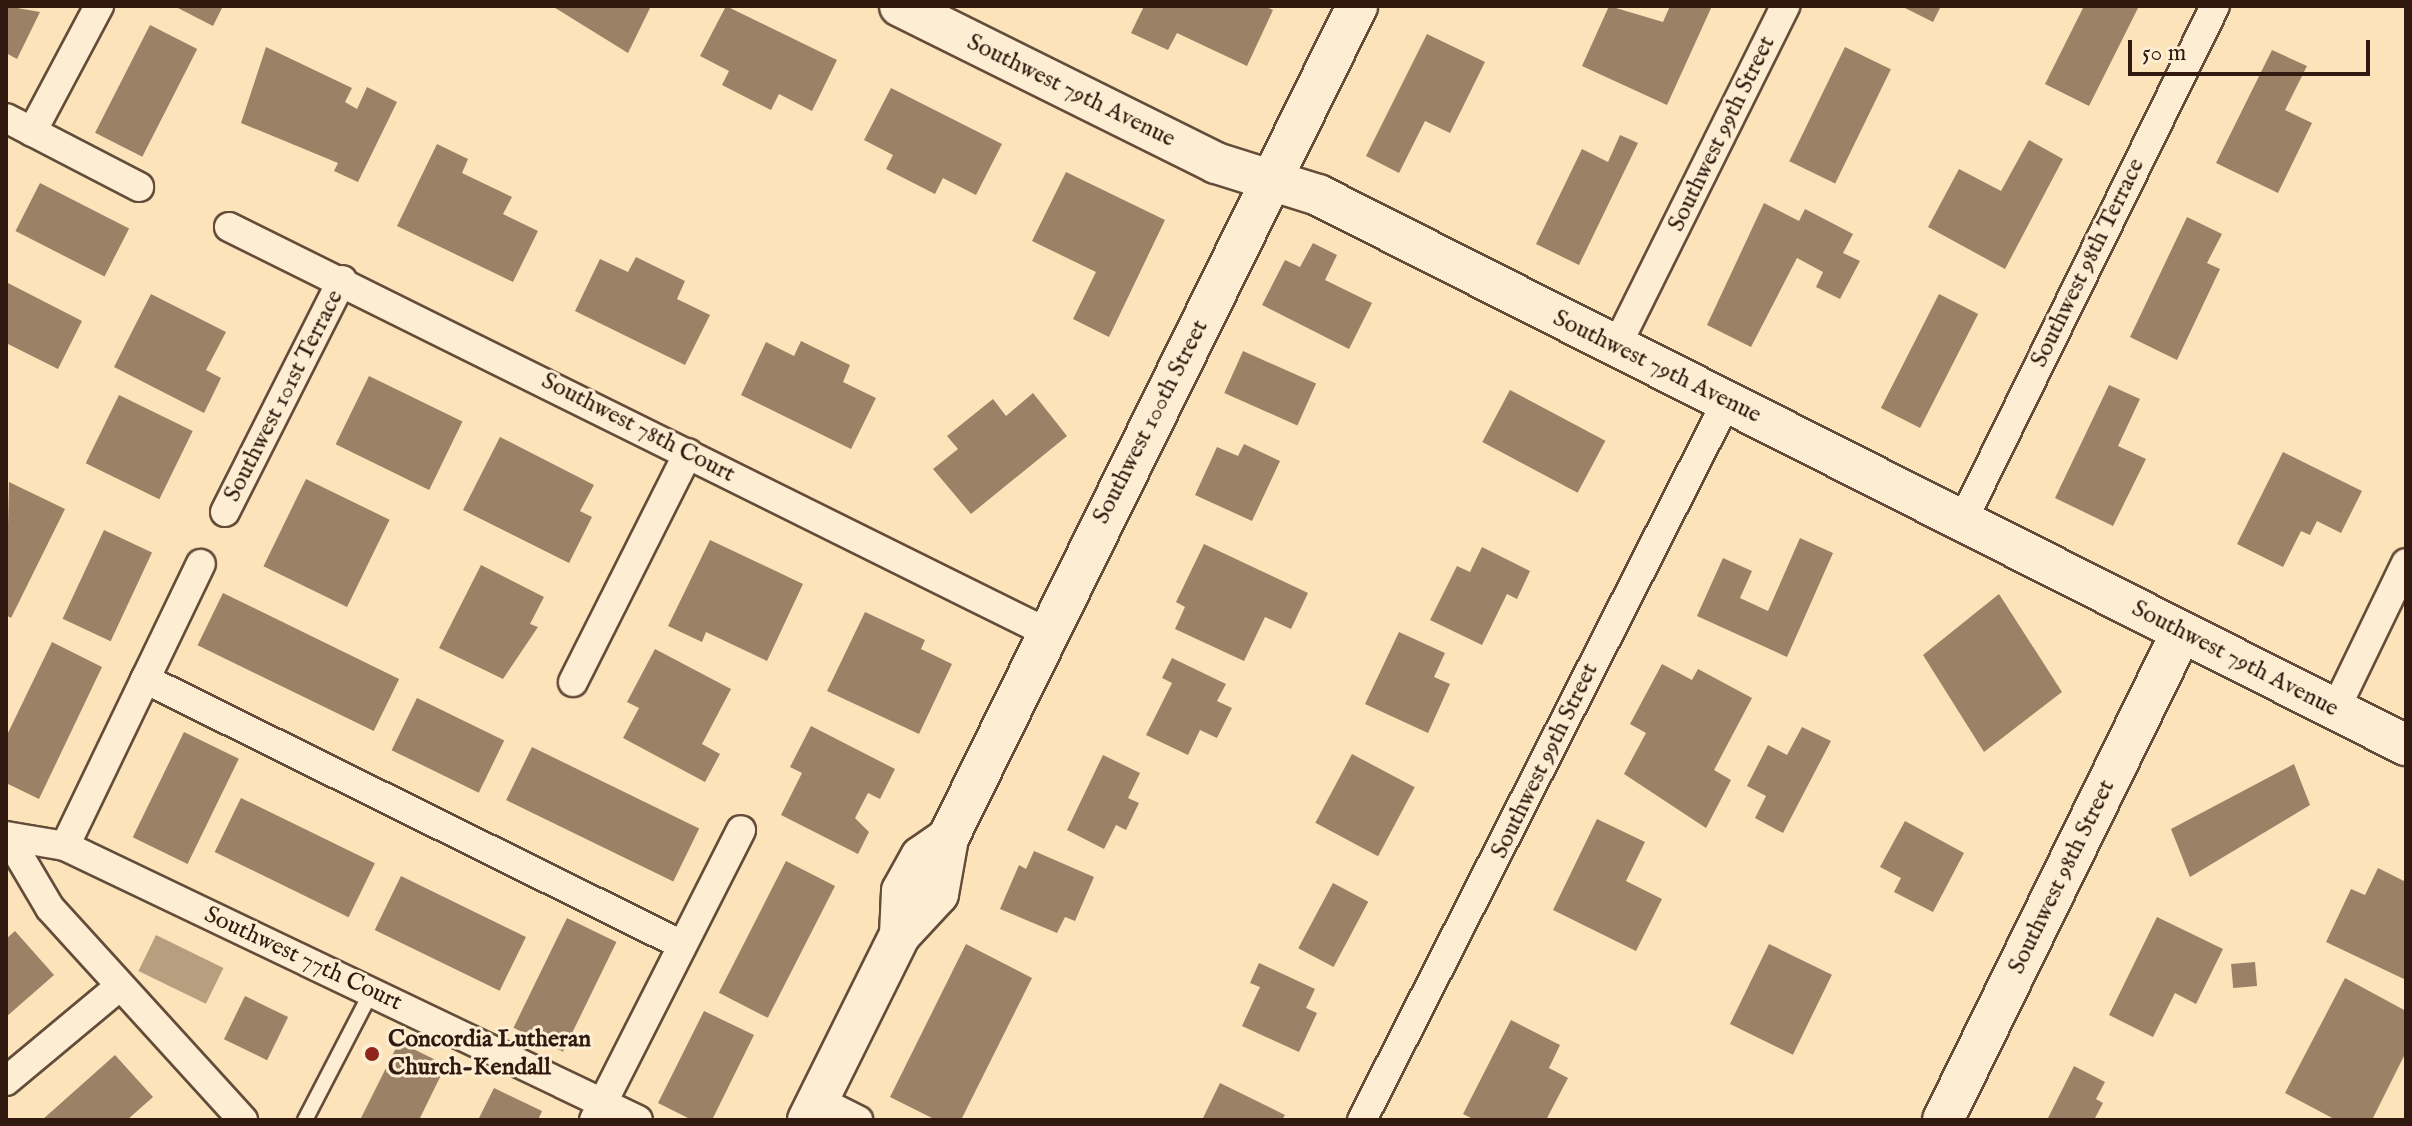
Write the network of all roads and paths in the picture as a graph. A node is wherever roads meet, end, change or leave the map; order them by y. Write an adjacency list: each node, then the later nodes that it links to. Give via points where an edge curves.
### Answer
1 (99, 6): 7 (street)
2 (900, 6): 8 (street, Southwest 79th Avenue, via 1216,163)
3 (1357, 6): 8 (street, Southwest 100th Street)
4 (1785, 6): 12 (street, Southwest 99th Street)
5 (2215, 6): 16 (street, Southwest 98th Terrace)
6 (6, 118): 7 (street)
7 (32, 132): 9 (street)
8 (1272, 181): 12 (street, Southwest 79th Avenue, via 1318,195); 19 (street, Southwest 100th Street)
9 (139, 187)
10 (229, 227): 11 (street, Southwest 78th Court)
11 (342, 280): 14 (street, Southwest 78th Court); 15 (street, Southwest 101st Terrace)
12 (1616, 347): 13 (street, Southwest 79th Avenue)
13 (1727, 401): 16 (street, Southwest 79th Avenue); 38 (street, Southwest 99th Street)
14 (688, 453): 19 (street, Southwest 78th Court); 22 (street)
15 (225, 512)
16 (1963, 520): 20 (street, Southwest 79th Avenue)
17 (2406, 563): 23 (street)
18 (201, 564): 21 (street)
19 (1046, 632): 32 (street, Southwest 100th Street, via 948,838 938,894 900,935)
20 (2181, 633): 23 (street, Southwest 79th Avenue); 39 (street, Southwest 98th Street)
21 (145, 679): 27 (street); 28 (street)
22 (573, 682)
23 (2335, 710): 24 (street, Southwest 79th Avenue)
24 (2406, 745)
25 (741, 830): 28 (street)
26 (7, 836): 27 (street, Southwest 77th Court); 29 (street, via 50,908)
27 (65, 846): 30 (street, Southwest 77th Court)
28 (682, 945): 33 (street)
29 (120, 986): 31 (street); 34 (street)
30 (372, 991): 33 (street, Southwest 77th Court); 35 (lane)
31 (6, 1081)
32 (813, 1110): 37 (street)
33 (598, 1111): 36 (street, Southwest 77th Court)
34 (243, 1120)
35 (305, 1120)
36 (638, 1120)
37 (858, 1120)
38 (1362, 1120)
39 (1943, 1120)

